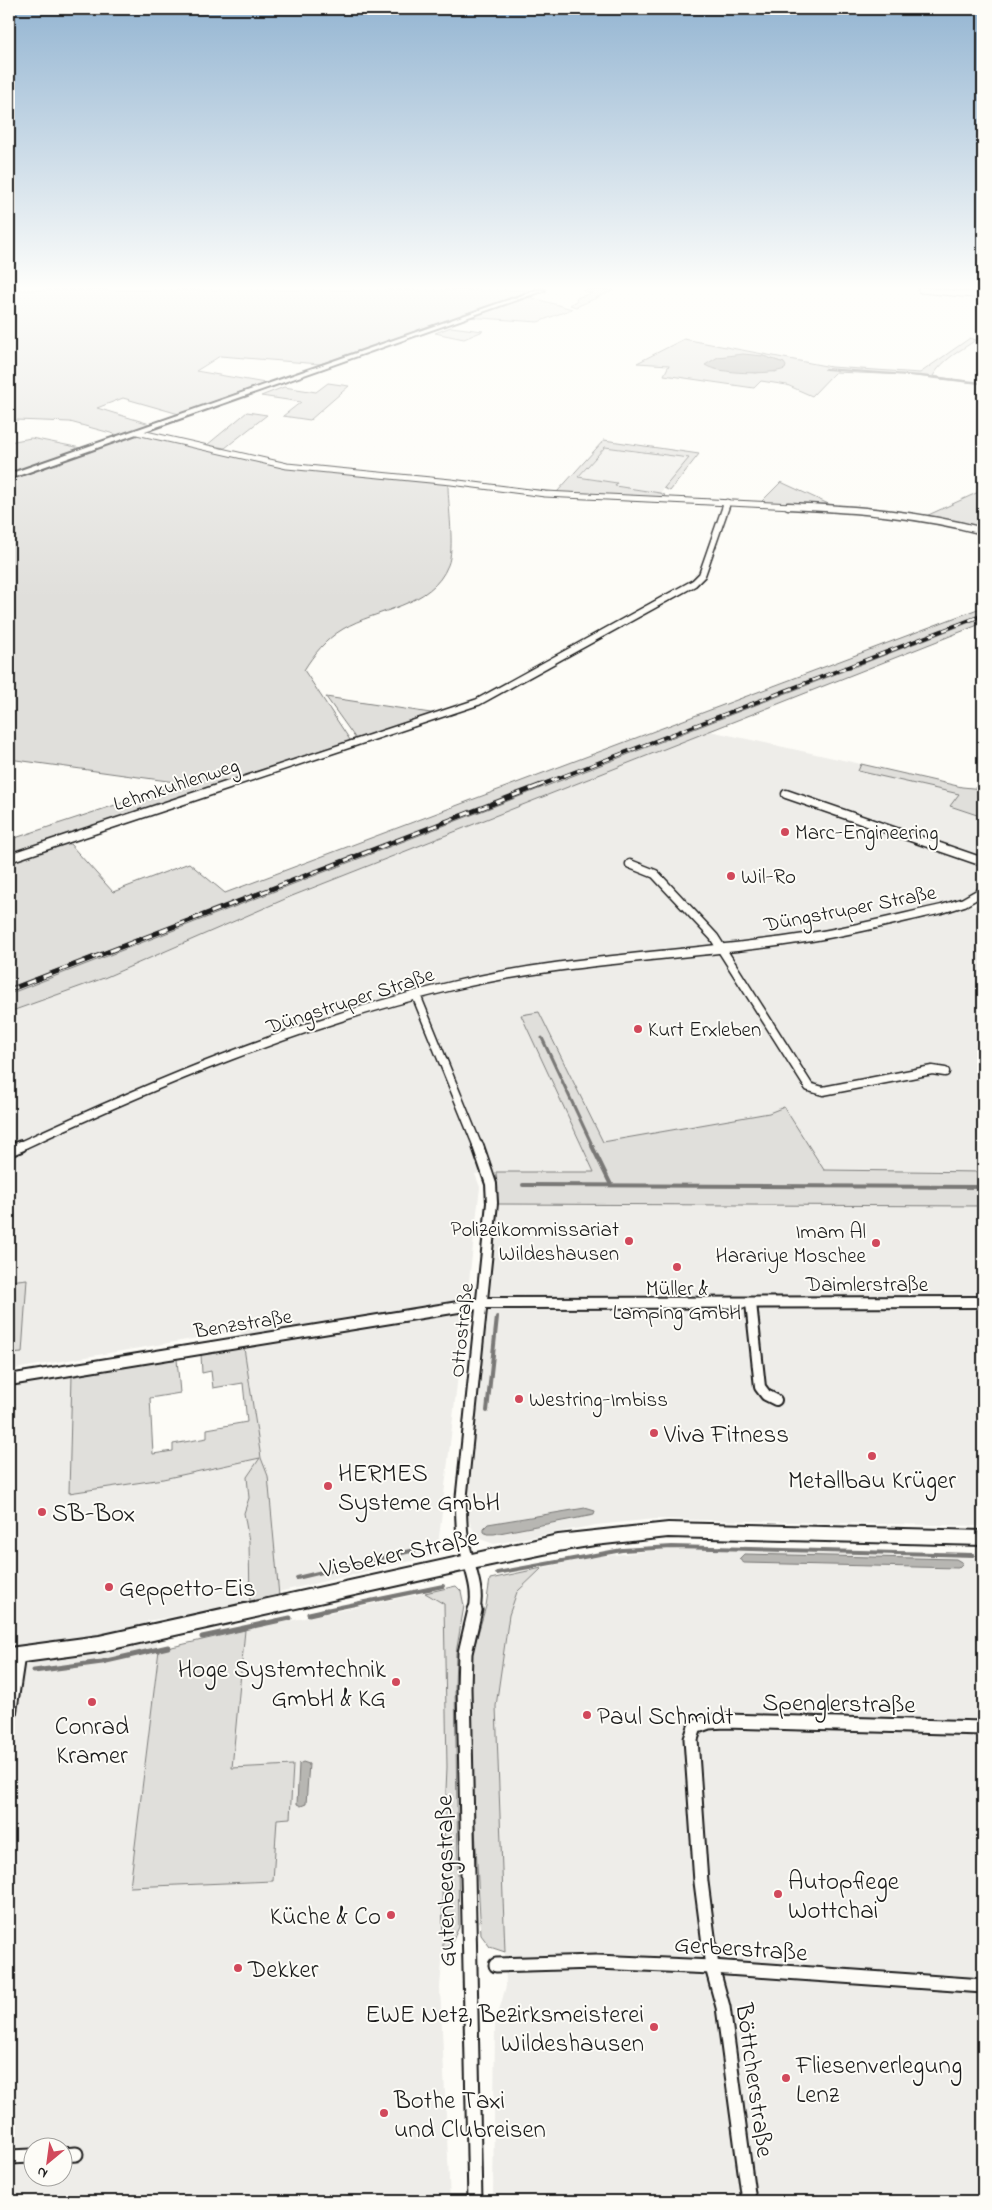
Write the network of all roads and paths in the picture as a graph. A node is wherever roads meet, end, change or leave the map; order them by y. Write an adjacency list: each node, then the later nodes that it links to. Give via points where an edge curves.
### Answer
1 (247, 393): 2 (main road)
2 (137, 432): 3 (main road); 4 (street, via 287,466 538,494)
3 (9, 477)
4 (728, 502): 5 (street, via 860,511 954,523); 7 (street, Lehmkuhlenweg, via 702,575 694,583 478,702)
5 (983, 531)
6 (786, 794): 8 (street)
7 (9, 858)
8 (983, 862)
9 (630, 864): 11 (street, via 654,874 714,937)
10 (983, 891): 11 (street, Düngstruper Straße, via 964,902 914,915 806,938)
11 (721, 949): 12 (street, Düngstruper Straße, via 529,970); 13 (street, via 809,1088 823,1092 932,1070)
12 (416, 995): 14 (street, Düngstruper Straße, via 350,1014 188,1071); 17 (street, Ottostraße, via 491,1184)
13 (945, 1072)
14 (9, 1151)
15 (983, 1302): 16 (street, Daimlerstraße)
16 (751, 1303): 17 (street, Daimlerstraße); 19 (street, via 760,1387)
17 (483, 1304): 18 (street, Benzstraße); 21 (street, Ottostraße, via 461,1502)
18 (9, 1380)
19 (776, 1400)
20 (983, 1538): 21 (main road, Visbeker Straße, via 668,1530 558,1543)
21 (467, 1562): 22 (main road, Visbeker Straße, via 99,1644); 30 (street, Gutenbergstraße, via 475,1586 476,1605 465,1653 464,1688)
22 (13, 1656): 23 (street)
23 (9, 1716)
24 (983, 1728): 26 (street, Spenglerstraße, via 726,1721 695,1727 691,1739 694,1789)
25 (496, 1964): 26 (street, Gerberstraße, via 596,1962)
26 (712, 1966): 27 (street, Gerberstraße); 31 (street, Böttcherstraße, via 723,2007)
27 (983, 1986)
28 (22, 2157): 29 (street)
29 (9, 2158)
30 (474, 2201)
31 (749, 2201)

